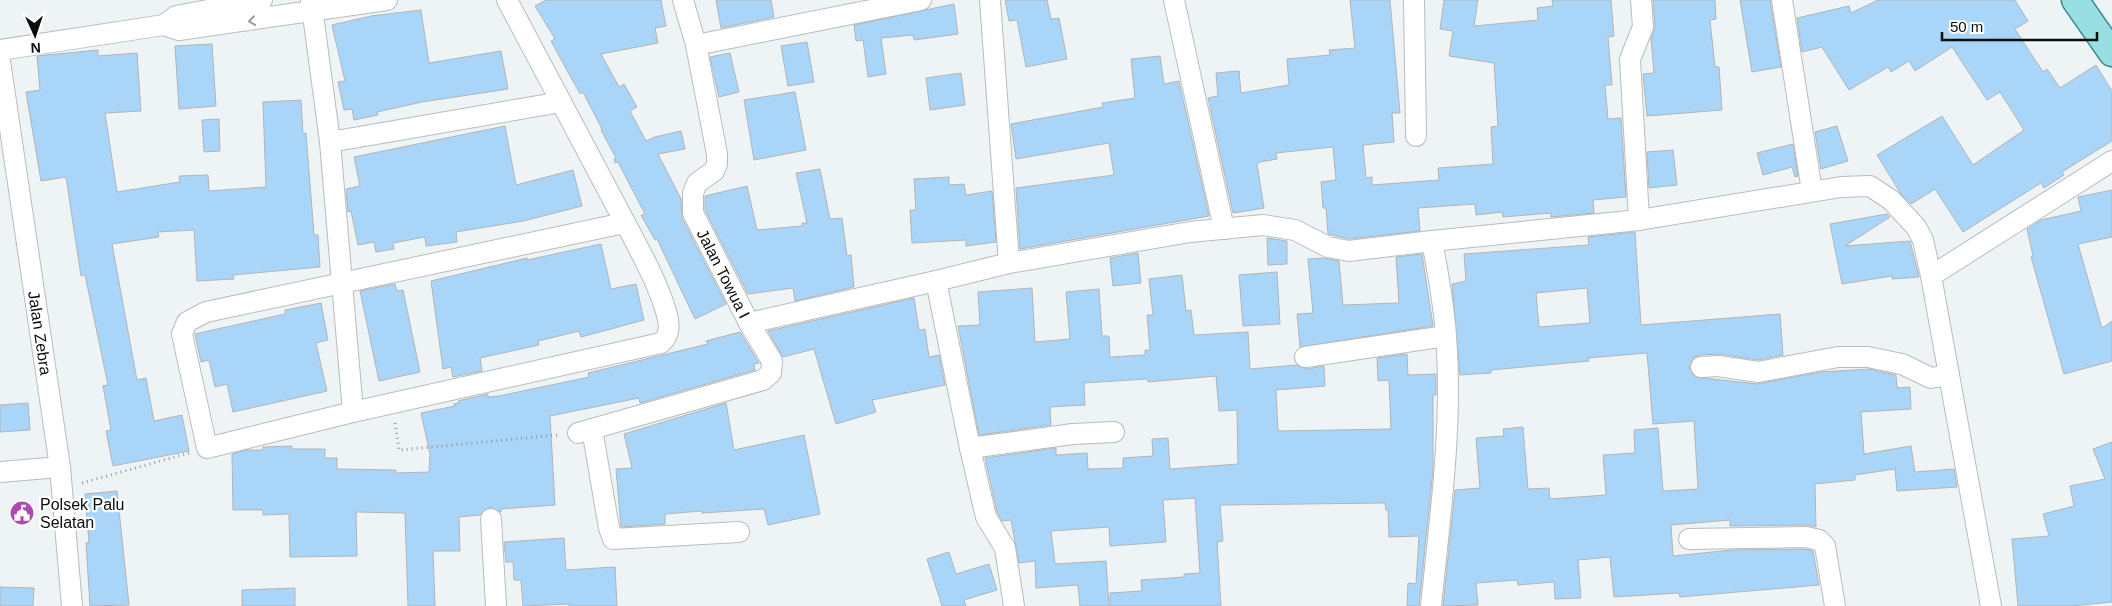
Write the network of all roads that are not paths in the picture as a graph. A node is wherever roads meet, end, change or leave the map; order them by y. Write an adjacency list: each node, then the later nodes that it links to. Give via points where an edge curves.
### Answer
1 (262, 0): 14 (street)
2 (387, 0): 12 (street)
3 (507, 0): 19 (street)
4 (683, 0): 15 (street, Jalan Towua I)
5 (921, 0): 15 (street)
6 (990, 0): 29 (street)
7 (1174, 0): 27 (street)
8 (1414, 0): 21 (street)
9 (1641, 0): 25 (street, via 1643,27 1630,59)
10 (1782, 0): 24 (street)
11 (2075, 0): 17 (main road)
12 (312, 6): 13 (street); 22 (street)
13 (279, 8): 14 (street, one-way to 14)
14 (226, 15): 16 (street, via 176,16 164,24)
15 (696, 45): 33 (street, Jalan Towua I, via 718,154 714,171 697,183 693,193 693,213)
16 (0, 50)
17 (2112, 53)
18 (0, 61): 20 (street, Jalan Zebra)
19 (561, 102): 22 (street); 26 (street)
20 (5, 120): 41 (street, Jalan Zebra)
21 (1416, 136)
22 (330, 142): 32 (street)
23 (2112, 161): 30 (street)
24 (1812, 191): 25 (street, Jalan Towua I); 30 (street, Jalan Towua I, via 1870,186 1891,200 1916,227 1923,240)
25 (1638, 220): 28 (street, Jalan Towua I)
26 (624, 223): 32 (street); 38 (street, via 662,300 669,331 661,343)
27 (1224, 229): 28 (street, Jalan Towua I, via 1281,226 1328,248 1349,250); 29 (street, Jalan Towua I)
28 (1432, 241): 34 (street)
29 (1009, 263): 31 (street, Jalan Towua I)
30 (1931, 276): 37 (street, Jalan Towua I)
31 (936, 281): 33 (street, Jalan Towua I); 40 (street)
32 (341, 282): 38 (street); 38 (street, via 206,312 187,322 182,334 207,448)
33 (749, 323): 44 (street, via 772,361 771,374 763,380 585,431 613,539)
34 (1446, 336): 35 (street); 49 (street, via 1444,501)
35 (1305, 358)
36 (1701, 367): 37 (street, via 1758,372 1838,358 1868,357 1902,364 1931,378)
37 (1949, 375): 51 (street, Jalan Towua I)
38 (353, 412)
39 (1114, 432): 40 (street)
40 (970, 448): 48 (street, via 986,517 1005,548)
41 (60, 467): 42 (street); 46 (street, Jalan Zebra)
42 (0, 472)
43 (491, 519): 47 (street)
44 (739, 532)
45 (1689, 540): 50 (street, via 1806,537 1819,540 1825,546)
46 (72, 606)
47 (496, 606)
48 (1014, 606)
49 (1431, 606)
50 (1834, 606)
51 (1991, 606)

